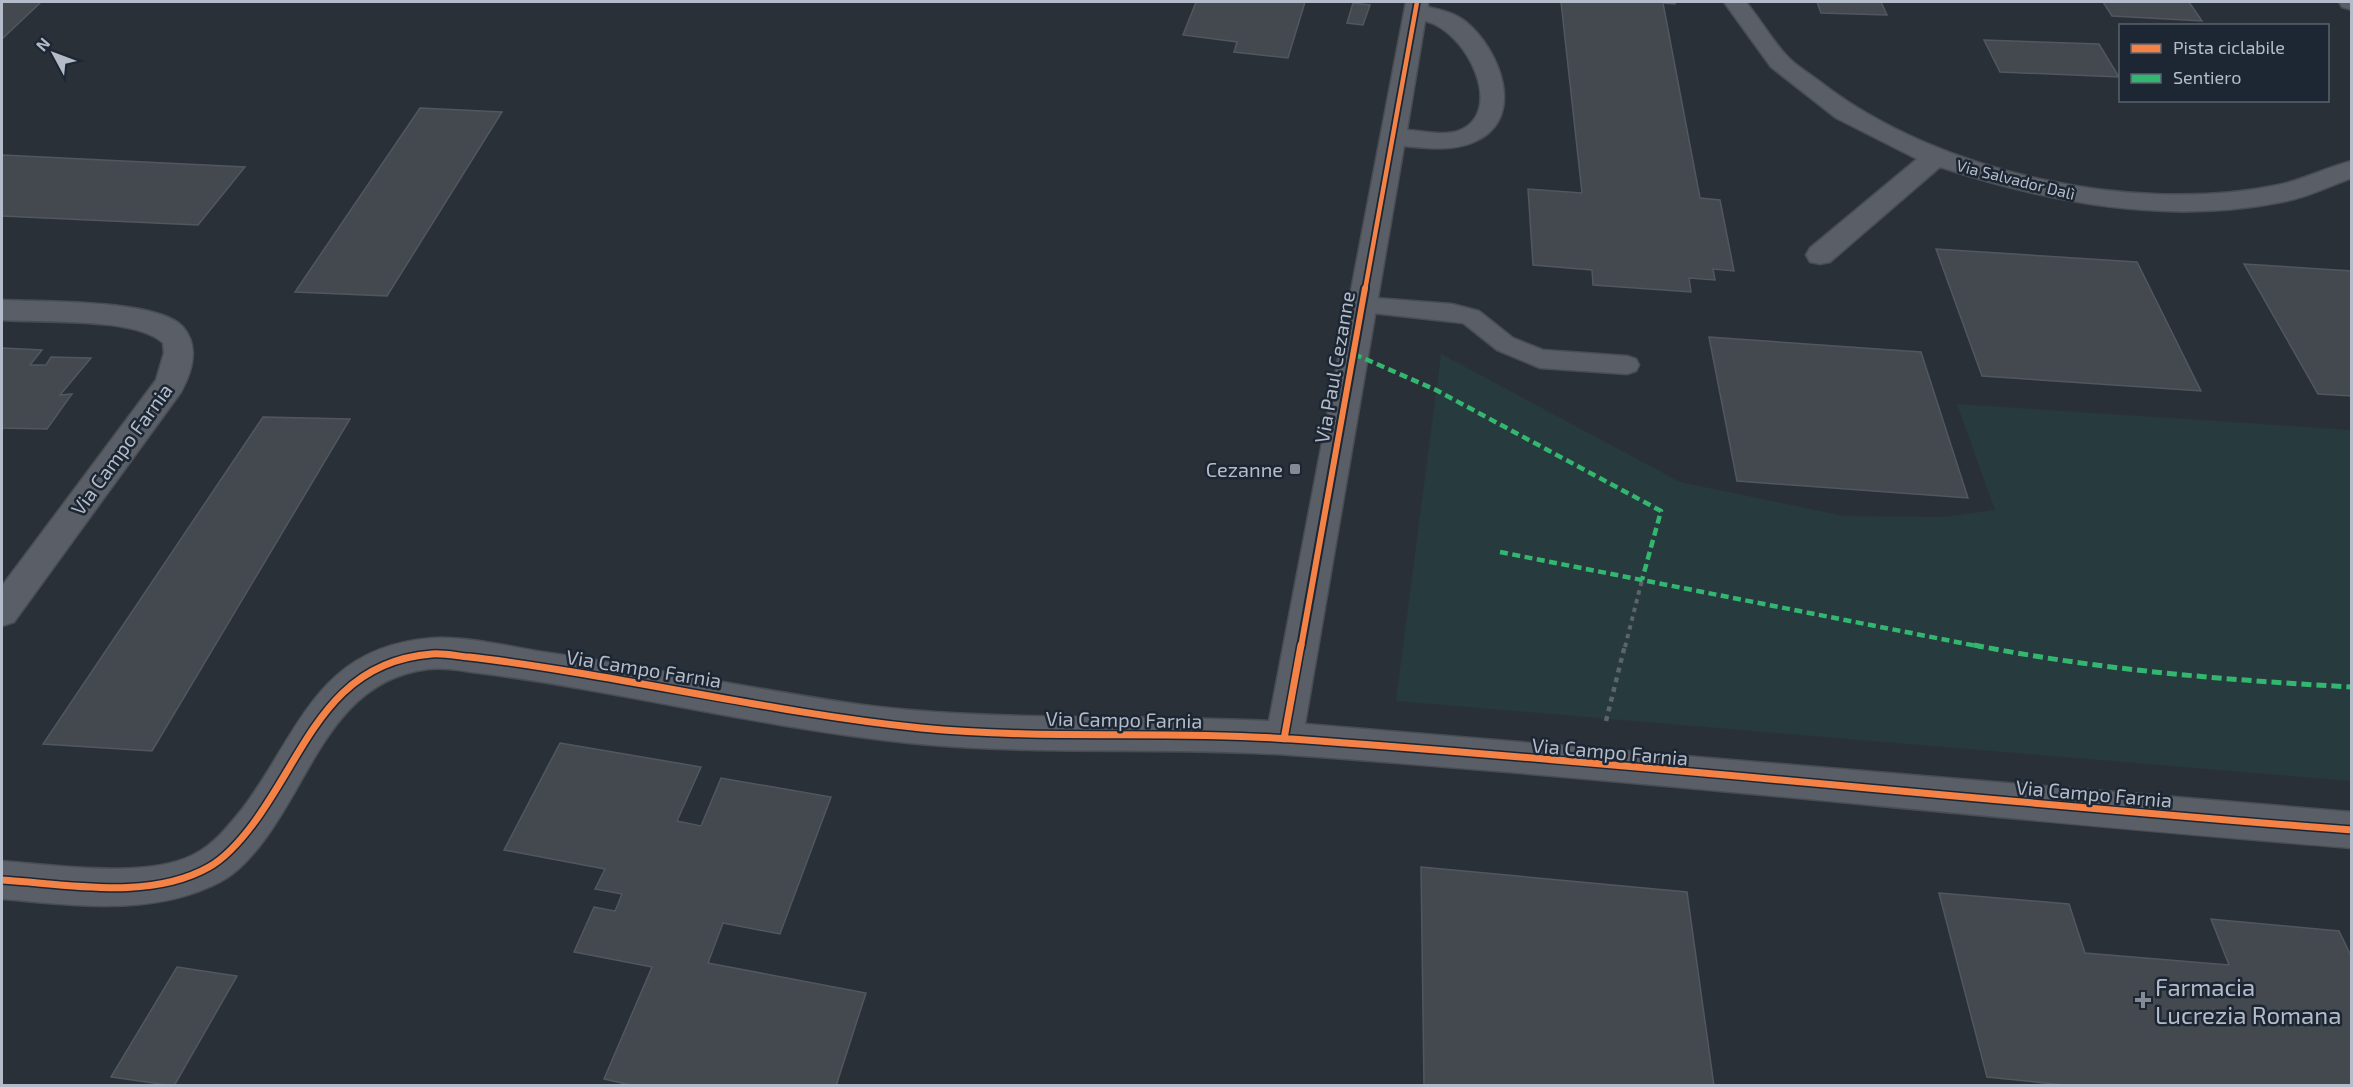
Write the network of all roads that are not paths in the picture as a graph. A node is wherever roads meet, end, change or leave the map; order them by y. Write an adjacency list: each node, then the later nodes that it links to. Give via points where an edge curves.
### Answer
1 (1735, 2): 4 (street, Via Salvador Dalì, via 1768,49 1811,89 1868,126)
2 (1416, 7): 3 (street, Via Paul Cezanne); 3 (street, via 1465,32 1488,65 1492,98 1482,124 1467,135 1447,139)
3 (1394, 137): 9 (street, Via Paul Cezanne)
4 (1936, 157): 6 (street, Via Salvador Dalì, via 2030,186 2136,202 2224,201); 8 (street)
5 (2352, 169): 6 (street, Via Salvador Dalì)
6 (2322, 182): 7 (street)
7 (2352, 197)
8 (1820, 255)
9 (1362, 305): 11 (lane, via 1471,317 1505,344 1540,359); 13 (street, Via Paul Cezanne)
10 (2, 310): 12 (street, Via Campo Farnia, via 141,319 160,324 173,334 180,348 170,384)
11 (1627, 365)
12 (2, 612)
13 (1284, 739): 14 (street, Via Campo Farnia); 15 (street, Via Campo Farnia, via 985,733 926,728 468,657 413,655 344,686 328,704 257,821 230,853 204,870 173,881 140,885)
14 (2352, 830)
15 (2, 880)

